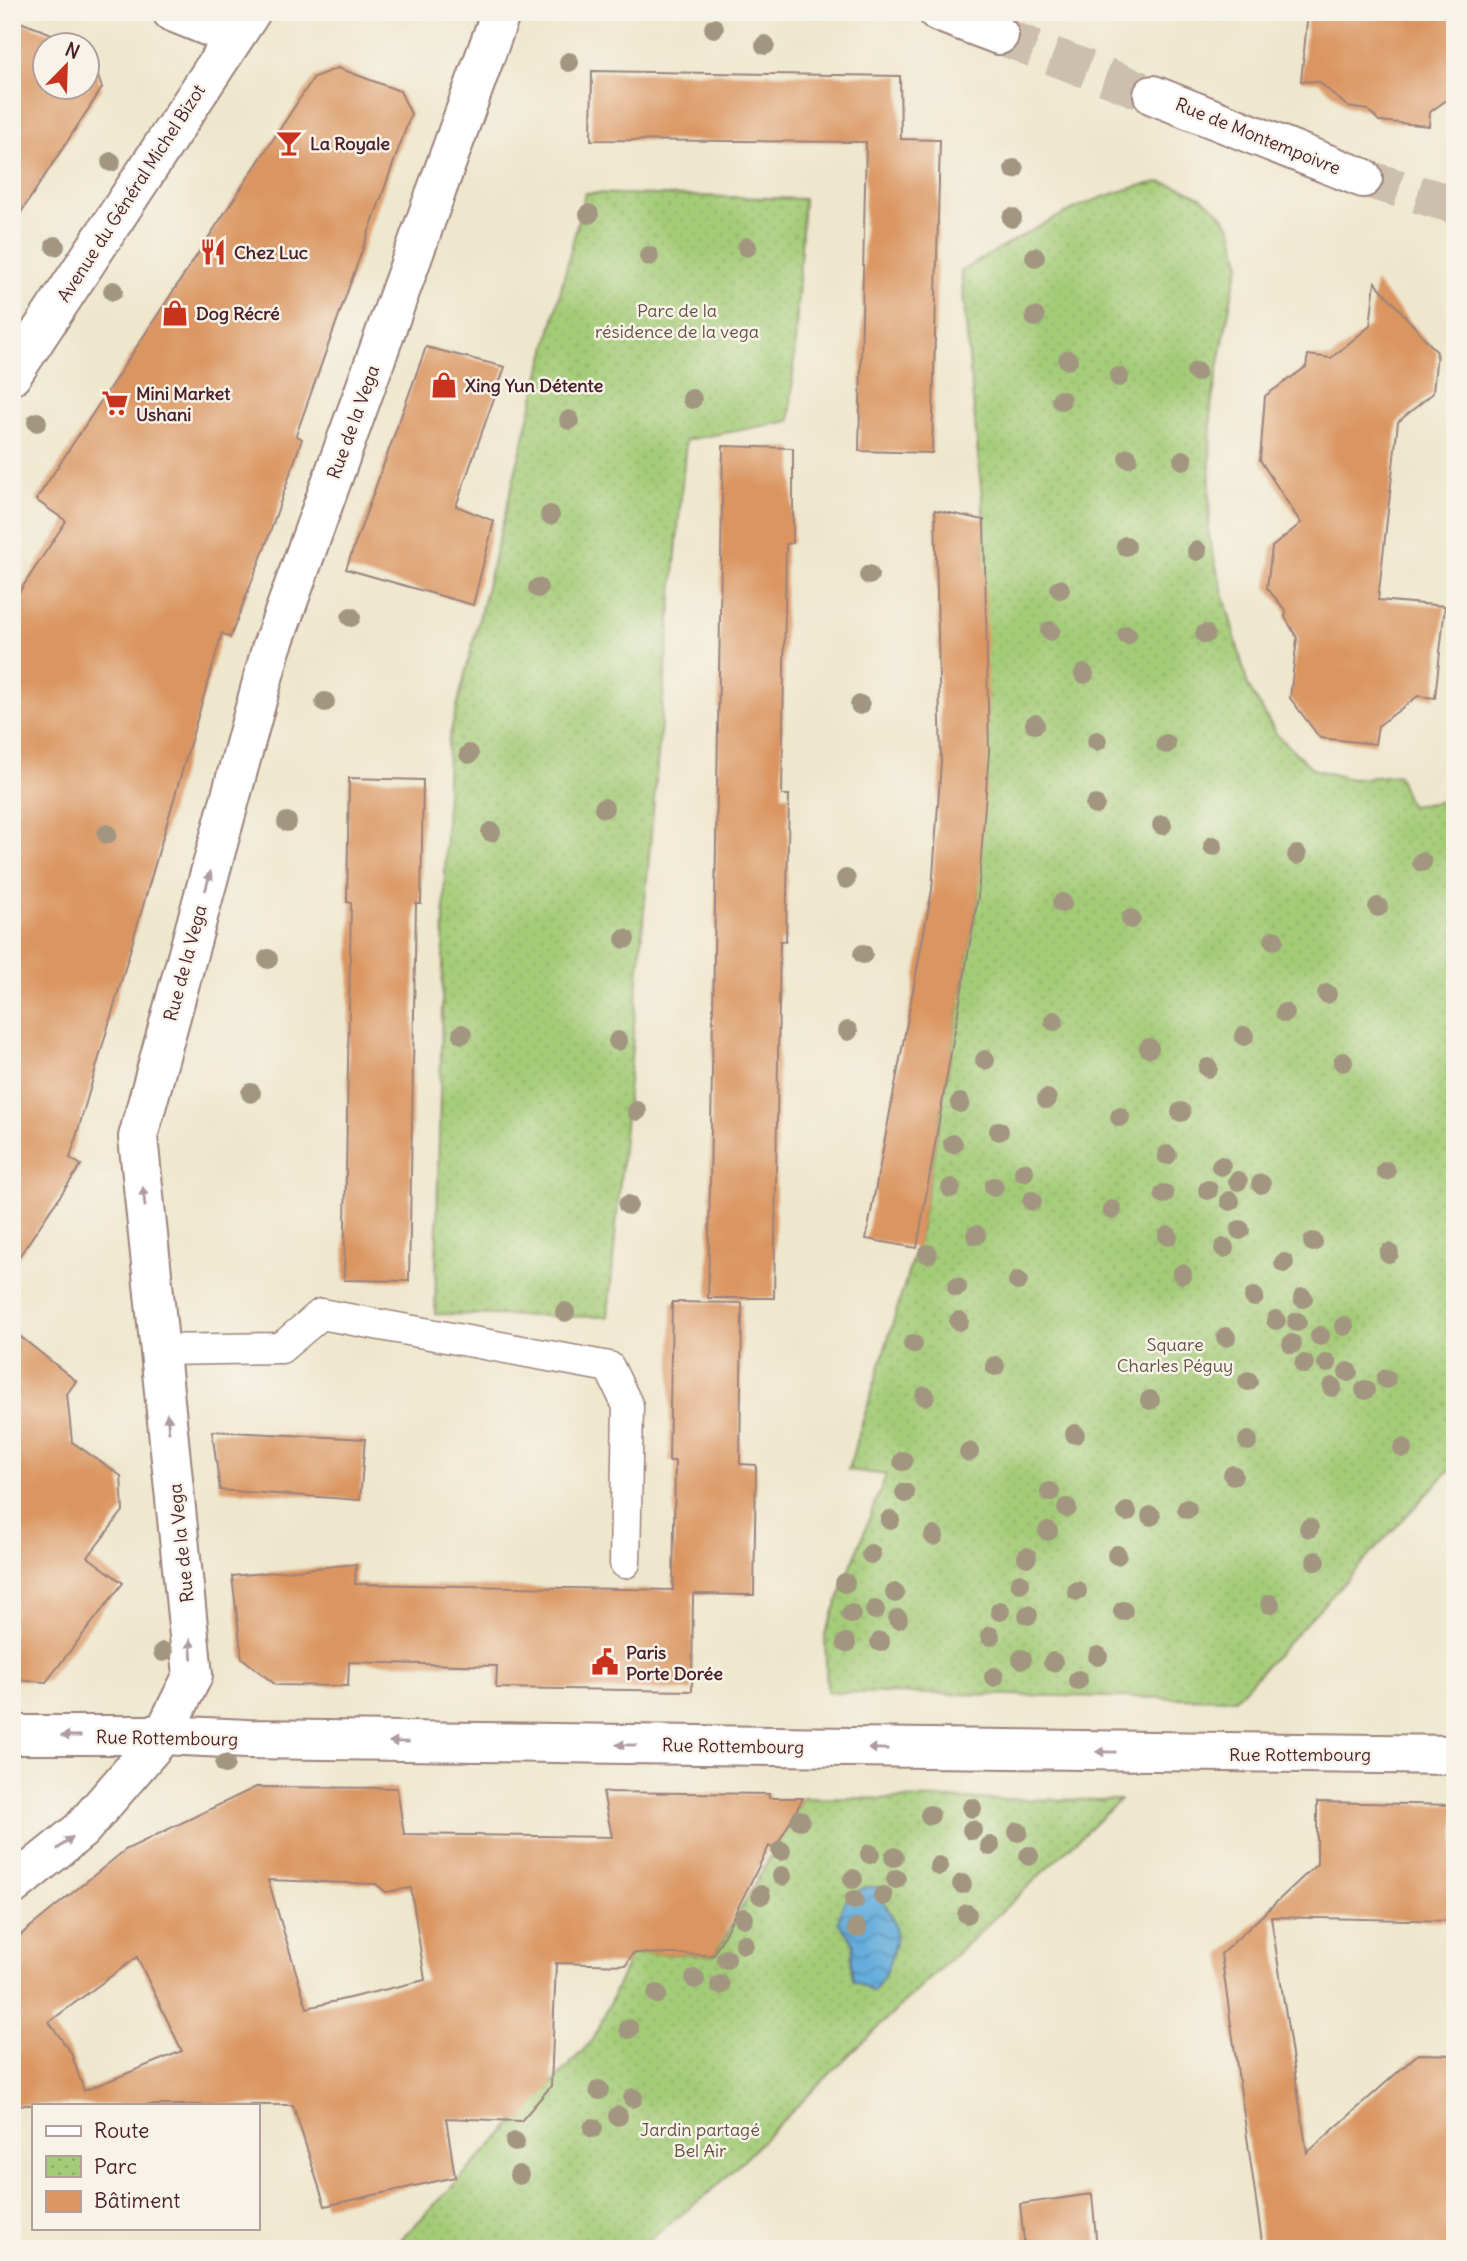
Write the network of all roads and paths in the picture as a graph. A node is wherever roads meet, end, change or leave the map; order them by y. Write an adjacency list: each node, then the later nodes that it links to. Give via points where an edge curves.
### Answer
1 (172, 12): 4 (street)
2 (501, 12): 9 (street, Rue de la Vega, one-way to 2, via 138,1137 271,649)
3 (938, 12): 5 (street)
4 (242, 24): 8 (street, Avenue du Général Michel Bizot)
5 (999, 35)
6 (1153, 94): 7 (street, Rue de Montempoivre)
7 (1363, 178)
8 (12, 375)
9 (161, 1350): 10 (lane, via 281,1348 321,1314 609,1367 628,1406); 12 (street, Rue de la Vega, one-way to 9, via 193,1675)
10 (625, 1563)
11 (12, 1735): 12 (street, Rue Rottembourg, one-way to 11)
12 (163, 1735): 13 (street, Rue Rottembourg, one-way to 12, via 247,1740); 14 (street, Rue de la Vega, one-way to 12, via 81,1830)
13 (1455, 1755)
14 (12, 1886)

